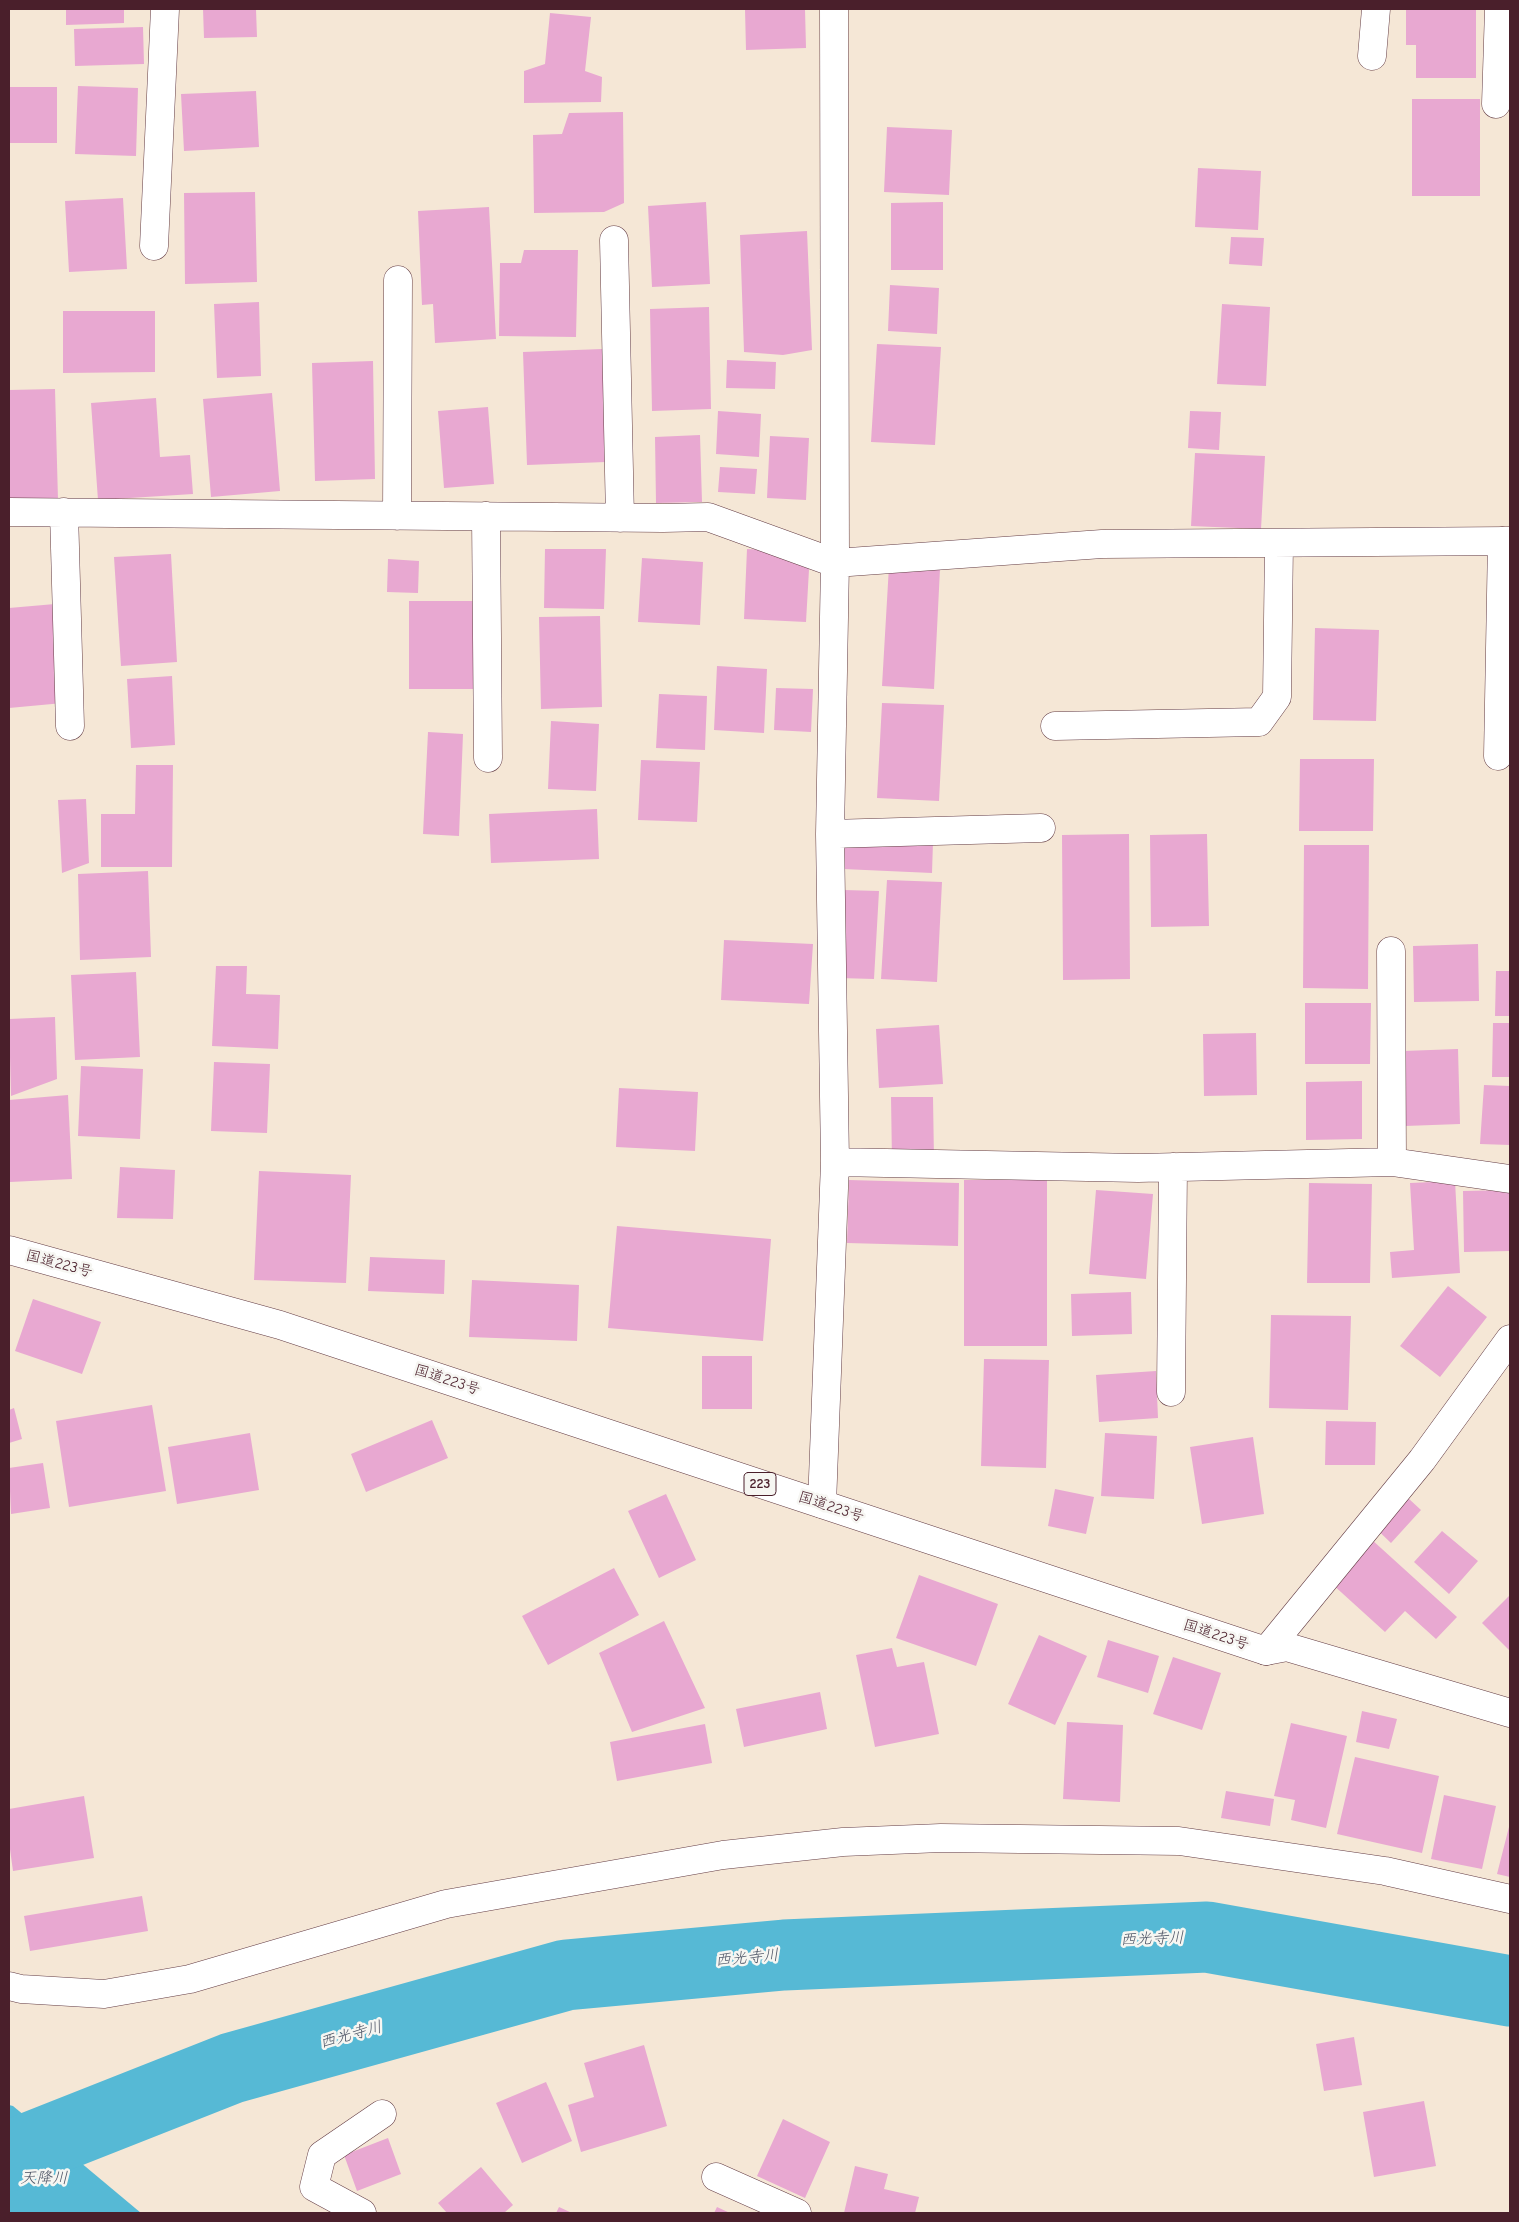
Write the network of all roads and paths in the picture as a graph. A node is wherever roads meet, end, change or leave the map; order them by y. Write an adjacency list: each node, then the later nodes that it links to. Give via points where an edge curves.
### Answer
1 (165, 9): 8 (main road)
2 (834, 9): 17 (main road)
3 (1376, 9): 5 (main road)
4 (1498, 9): 6 (main road)
5 (1372, 56)
6 (1496, 104)
7 (614, 240): 14 (main road)
8 (154, 246)
9 (398, 280): 12 (main road)
10 (9, 512): 11 (main road)
11 (64, 512): 12 (main road); 18 (main road)
12 (397, 516): 13 (main road)
13 (486, 516): 14 (main road); 21 (main road)
14 (620, 518): 17 (main road, via 708,516)
15 (1506, 541): 16 (main road); 20 (main road)
16 (1279, 543): 17 (main road, via 1102,544); 19 (main road, via 1277,697 1259,722)
17 (835, 563): 23 (main road)
18 (70, 726)
19 (1055, 726)
20 (1498, 756)
21 (488, 758)
22 (1041, 828): 23 (main road)
23 (830, 834): 25 (main road)
24 (1391, 951): 26 (main road)
25 (834, 1162): 27 (main road); 32 (main road)
26 (1392, 1162): 27 (main road); 28 (main road)
27 (1173, 1167): 31 (main road)
28 (1510, 1179)
29 (9, 1250): 32 (main road, 国道223号 / 223, via 280,1325)
30 (1510, 1339): 33 (main road, via 1422,1460)
31 (1171, 1392)
32 (822, 1504): 33 (main road, 国道223号 / 223)
33 (1266, 1651): 34 (main road, 国道223号 / 223, via 1288,1647)
34 (1510, 1713)
35 (1510, 1899): 36 (main road, via 1385,1871 1179,1841 941,1838 843,1842 724,1855 446,1904 190,1979 114,1993)
36 (9, 1986)
37 (382, 2114): 39 (main road, via 322,2155 314,2187)
38 (716, 2177): 40 (main road)
39 (362, 2213)
40 (797, 2213)

